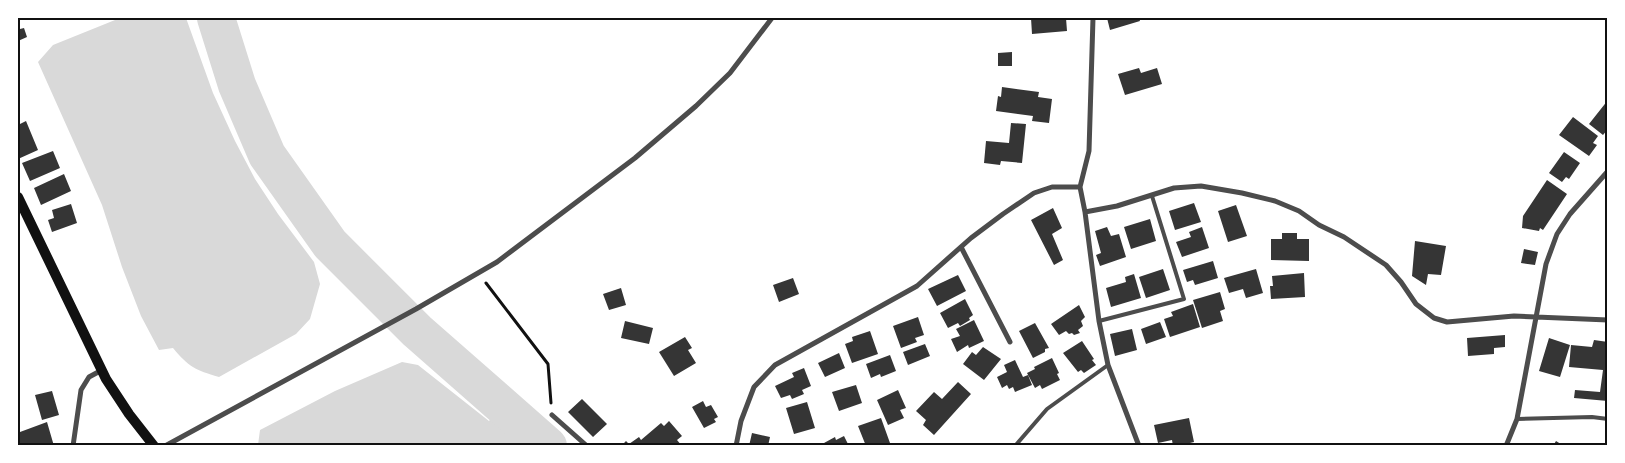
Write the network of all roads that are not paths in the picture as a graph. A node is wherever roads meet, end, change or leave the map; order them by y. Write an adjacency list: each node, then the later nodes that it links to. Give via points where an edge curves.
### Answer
1 (772, 18): 20 (street, via 730,73 696,106 635,158 497,262)
2 (1093, 18): 4 (street, via 1089,150)
3 (1608, 172): 9 (street, via 1570,214 1557,234 1546,264)
4 (1080, 187): 7 (street); 8 (street, via 1052,187 1034,194)
5 (1152, 196): 7 (street); 9 (street, via 1174,188 1201,186 1275,201 1299,211 1386,265 1416,304 1434,318 1454,322); 11 (lane, via 1184,299)
6 (18, 197): 14 (main road)
7 (1085, 212): 11 (street)
8 (961, 246): 12 (street); 22 (street, via 917,286 775,365 754,387 741,421)
9 (1536, 317): 10 (street); 16 (street)
10 (1608, 320)
11 (1099, 321): 13 (street)
12 (1010, 342)
13 (1108, 365): 23 (lane, via 1047,409); 24 (street)
14 (102, 370): 18 (street, via 89,377 81,390); 19 (main road, via 129,414)
15 (552, 416): 21 (street)
16 (1516, 418): 17 (lane); 25 (street)
17 (1608, 419)
18 (73, 446)
19 (154, 446)
20 (165, 446)
21 (587, 446)
22 (736, 446)
23 (1015, 446)
24 (1139, 446)
25 (1506, 446)

